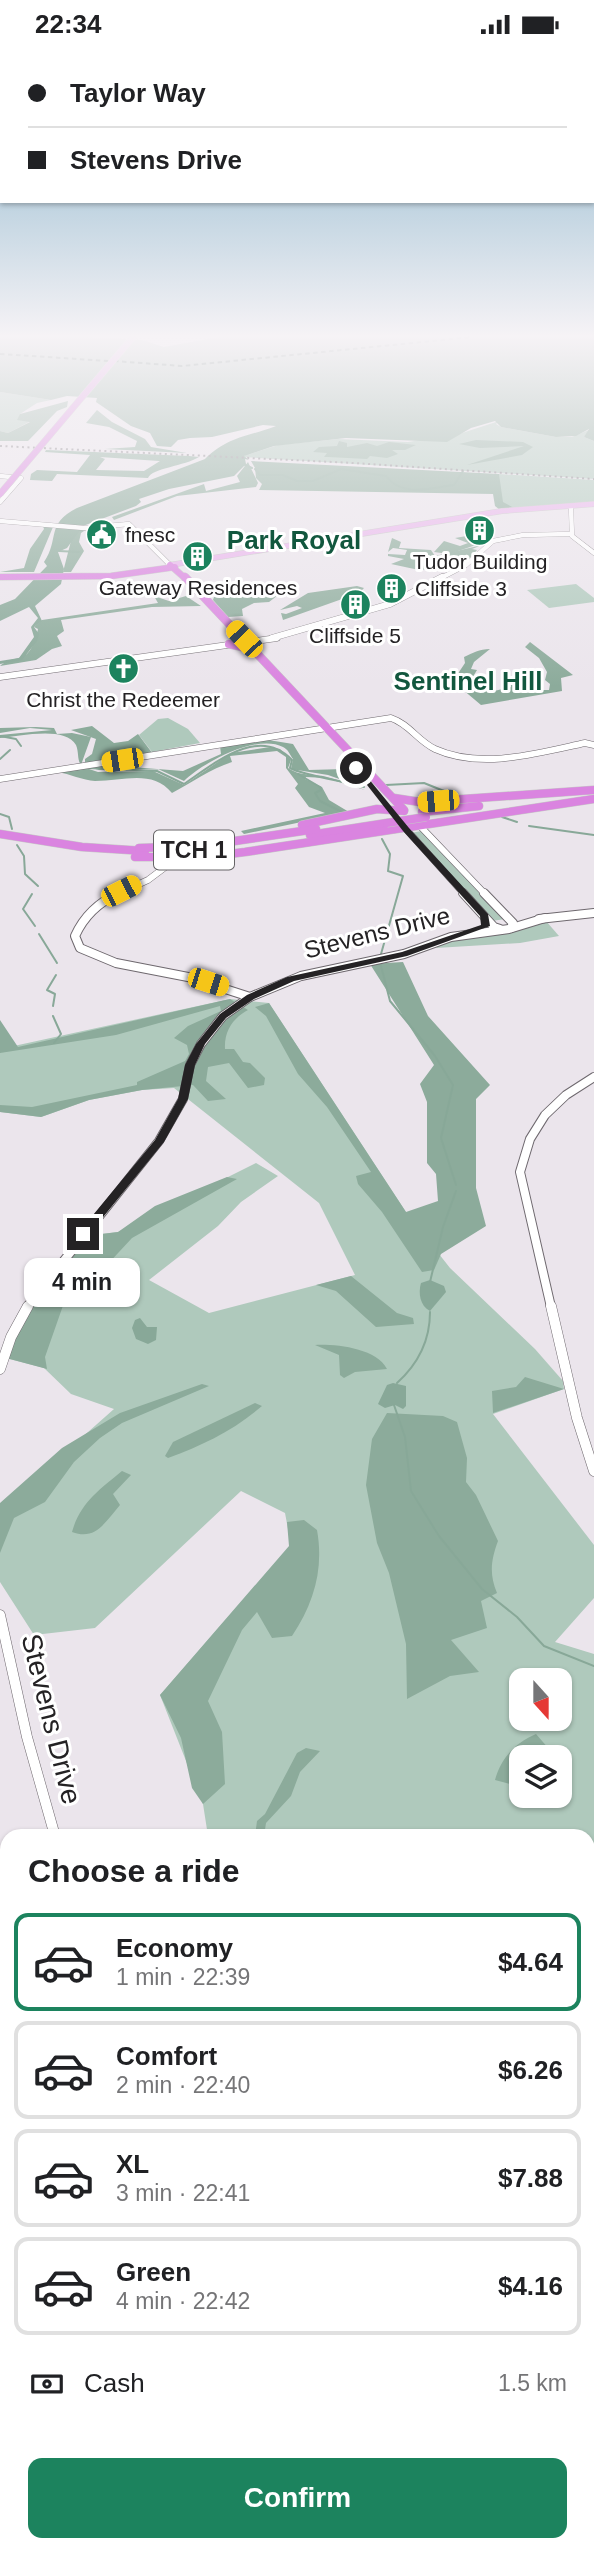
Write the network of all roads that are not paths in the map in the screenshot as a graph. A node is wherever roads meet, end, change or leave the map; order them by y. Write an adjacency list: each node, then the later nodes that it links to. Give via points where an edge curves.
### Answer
1 (34, 454): 3 (highway, bridge)
2 (0, 476): 4 (street, via 21,479)
3 (0, 494)
4 (0, 502)
5 (594, 505): 6 (main road); 7 (main road)
6 (571, 507): 7 (main road); 9 (street)
7 (517, 510): 11 (main road)
8 (0, 521): 11 (street, via 91,528 129,524)
9 (571, 534): 10 (street); 15 (street, via 493,541 466,565 390,604)
10 (594, 553)
11 (173, 569): 12 (highway); 12 (highway); 15 (highway)
12 (81, 575): 13 (highway)
13 (0, 576)
14 (229, 644): 15 (highway); 16 (street)
15 (245, 644): 17 (highway); 17 (highway)
16 (0, 677)
17 (323, 728): 18 (street, via 394,718 429,745 463,756 508,756); 19 (street); 20 (highway); 22 (highway)
18 (594, 745)
19 (0, 779)
20 (375, 794): 24 (highway); 25 (highway, via 376,805)
21 (594, 795): 23 (highway); 26 (highway); 27 (highway, TCH 1, bridge)
22 (391, 796): 23 (highway, via 412,802); 24 (highway)
23 (438, 801): 24 (highway)
24 (396, 809): 25 (highway); 28 (highway); 29 (highway)
25 (363, 811): 31 (highway, via 264,834 187,844 117,845)
26 (480, 818): 29 (highway); 29 (highway)
27 (384, 820): 30 (highway, TCH 1, via 257,844 180,851 98,849); 31 (highway, TCH 1, via 173,848 108,846)
28 (406, 829): 29 (highway); 33 (highway); 37 (street)
29 (423, 829): 36 (street)
30 (0, 834): 31 (highway, TCH 1); 32 (highway, via 71,850)
31 (24, 835)
32 (135, 857): 33 (highway); 34 (highway, via 158,861)
33 (205, 857): 34 (street, via 171,861)
34 (160, 872): 40 (street, via 89,912 74,929 77,946 104,962 181,975)
35 (594, 913): 36 (street)
36 (510, 924): 37 (street, Stevens Drive); 38 (street, Stevens Drive)
37 (489, 925): 38 (street); 39 (street, Stevens Drive)
38 (502, 930): 39 (street, Stevens Drive)
39 (470, 932): 40 (street, Stevens Drive, via 404,954 301,975)
40 (250, 997): 42 (street, Stevens Drive, via 223,1016 201,1044 190,1065 183,1099 159,1142 32,1298)
41 (594, 1077): 43 (street, via 546,1111 531,1136 520,1171 577,1417)
42 (0, 1369)
43 (594, 1471)
44 (0, 1615): 45 (street, Stevens Drive)
45 (53, 1829)

